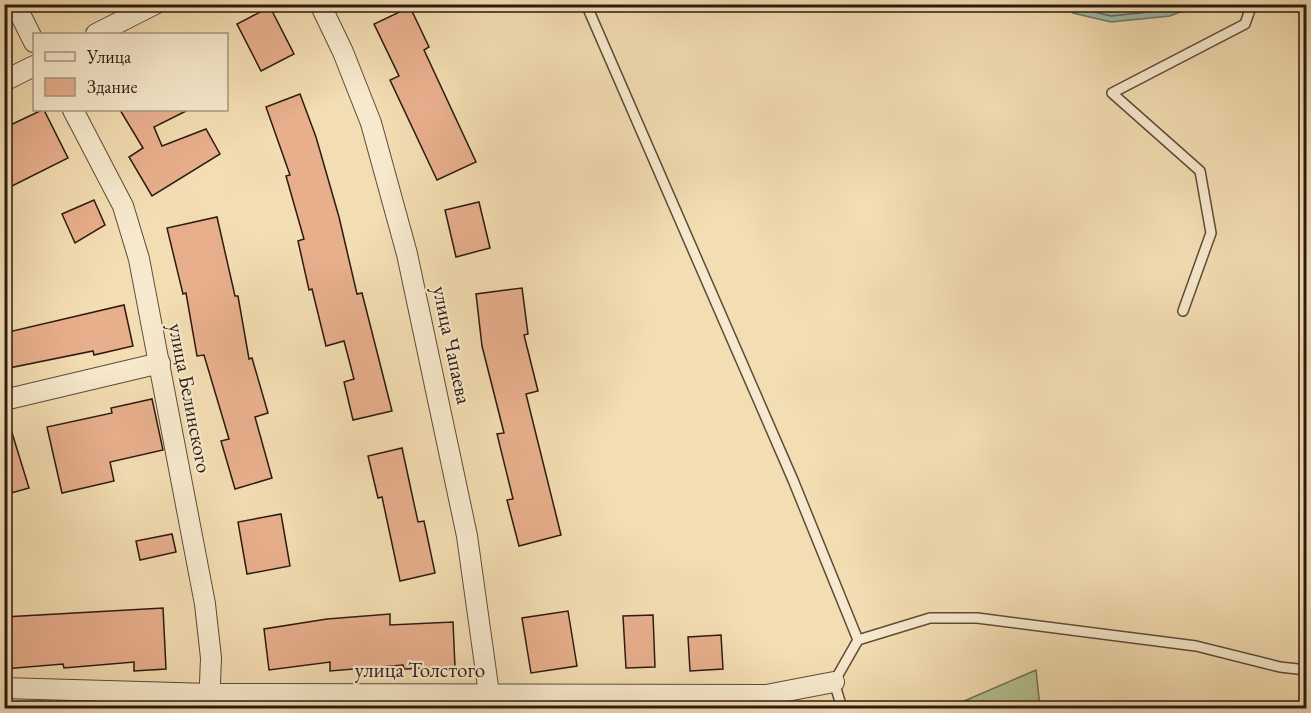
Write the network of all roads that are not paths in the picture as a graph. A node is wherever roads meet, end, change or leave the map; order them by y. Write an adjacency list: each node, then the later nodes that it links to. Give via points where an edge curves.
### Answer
1 (15, 4): 7 (street)
2 (155, 4): 6 (street)
3 (320, 4): 19 (street, улица Чапаева, via 371,123 407,254 467,536)
4 (586, 4): 14 (lane, via 793,480)
5 (1252, 4): 11 (lane, via 1245,24 1112,93 1200,171 1210,234)
6 (98, 33)
7 (33, 40)
8 (33, 66): 9 (street)
9 (4, 81)
10 (74, 111): 12 (street, улица Белинского, via 123,206 139,259)
11 (1183, 311)
12 (159, 363): 13 (street); 18 (street, улица Белинского, via 205,604 211,658)
13 (4, 400)
14 (858, 640): 15 (lane, via 930,618 977,618 1196,646); 16 (lane)
15 (1306, 670)
16 (834, 682): 19 (street, улица Толстого, via 766,695); 20 (lane)
17 (4, 688): 18 (street, улица Толстого)
18 (209, 701): 19 (street, улица Толстого)
19 (490, 701)
20 (842, 708)

